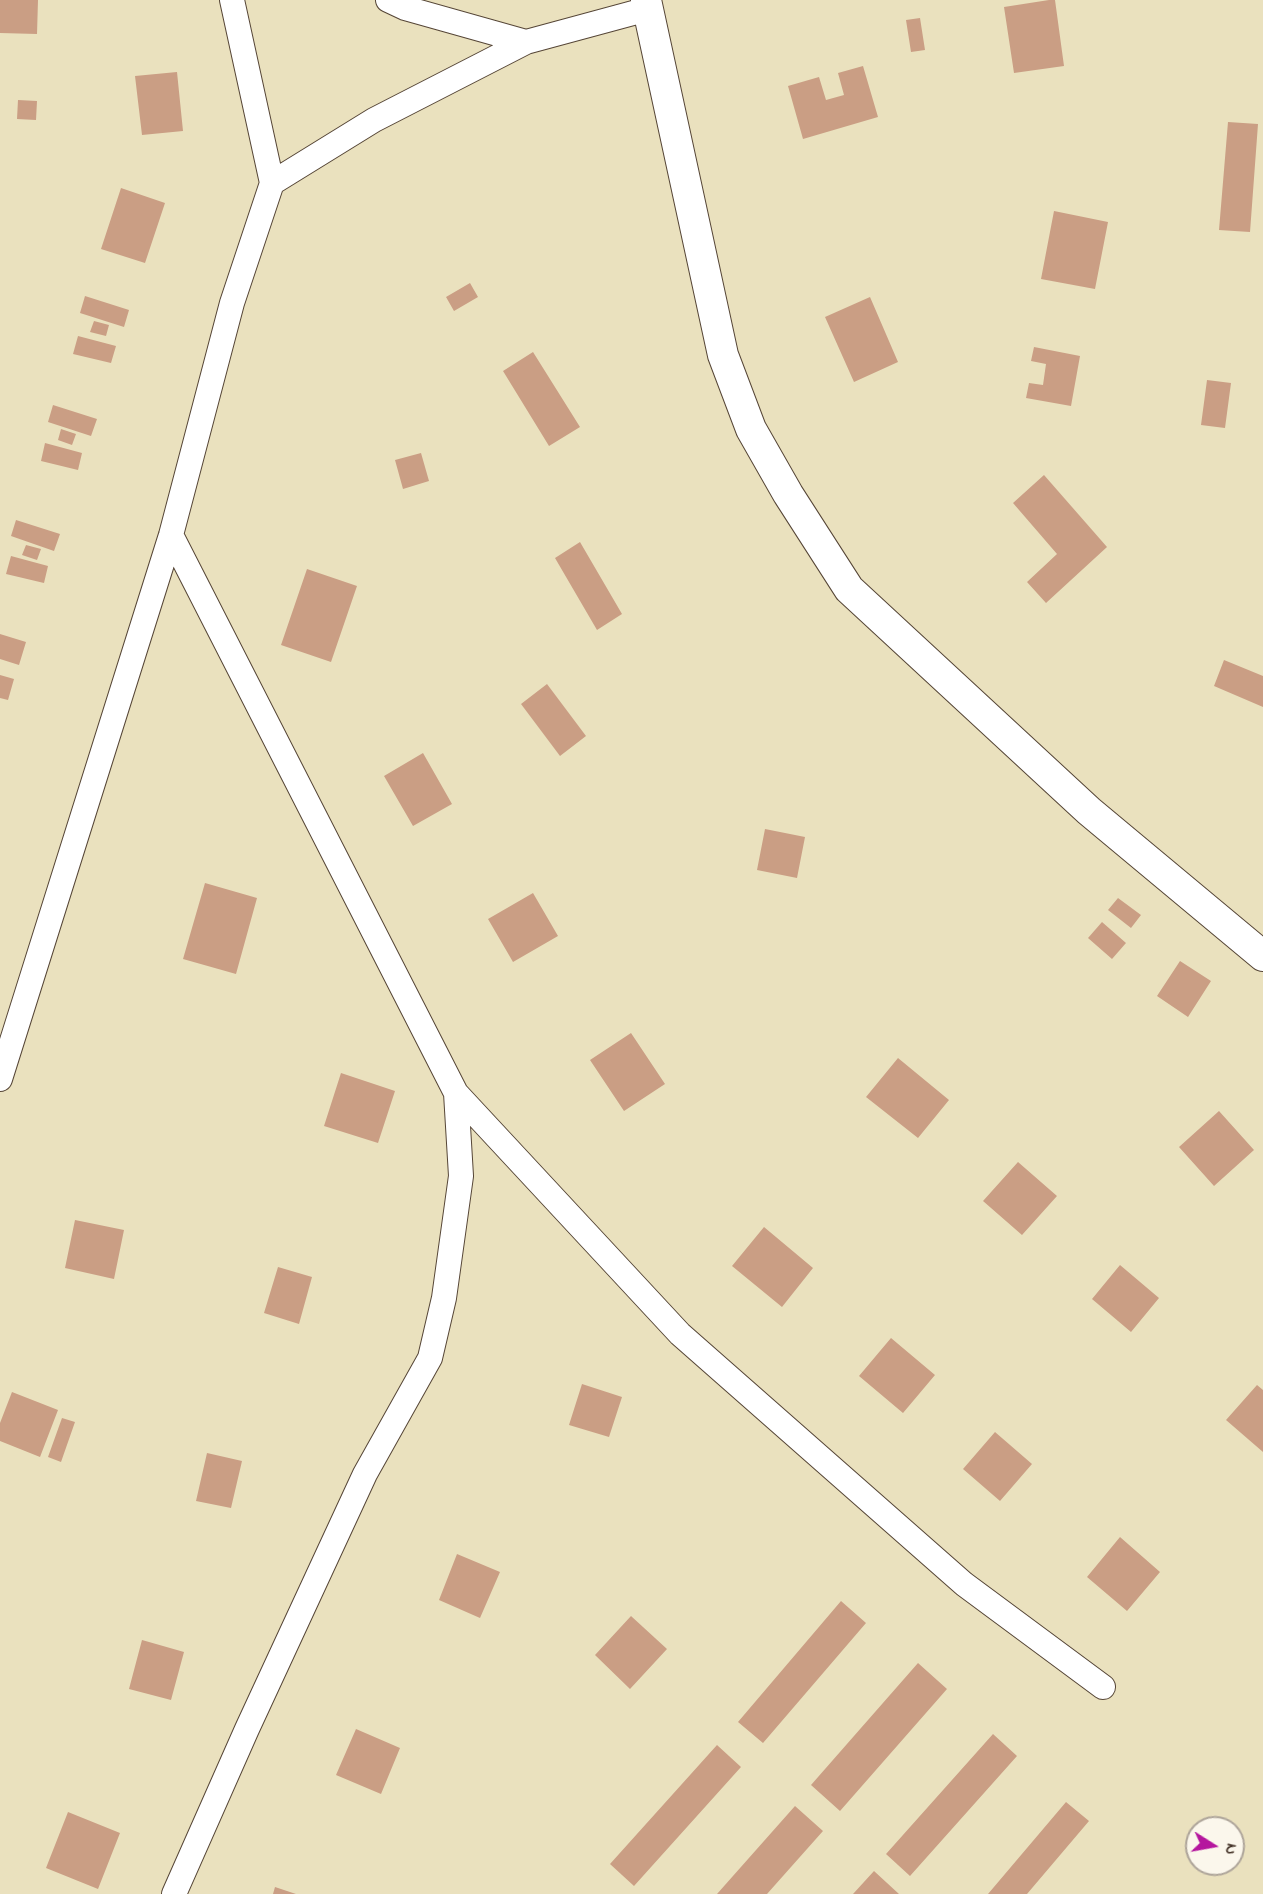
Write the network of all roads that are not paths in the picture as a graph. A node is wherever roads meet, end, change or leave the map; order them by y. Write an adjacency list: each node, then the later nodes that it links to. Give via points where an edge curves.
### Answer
1 (232, 0): 5 (street)
2 (388, 0): 4 (street)
3 (647, 4): 4 (street); 7 (street, via 723,356 751,429 849,589 1089,811)
4 (526, 42): 5 (street, via 374,120)
5 (272, 183): 6 (street, via 232,303)
6 (171, 535): 8 (street); 9 (street)
7 (1263, 956)
8 (0, 1079)
9 (456, 1093): 10 (street, via 680,1335 964,1584); 11 (street, via 461,1176 444,1298 430,1358 365,1474)
10 (1103, 1687)
11 (174, 1894)

